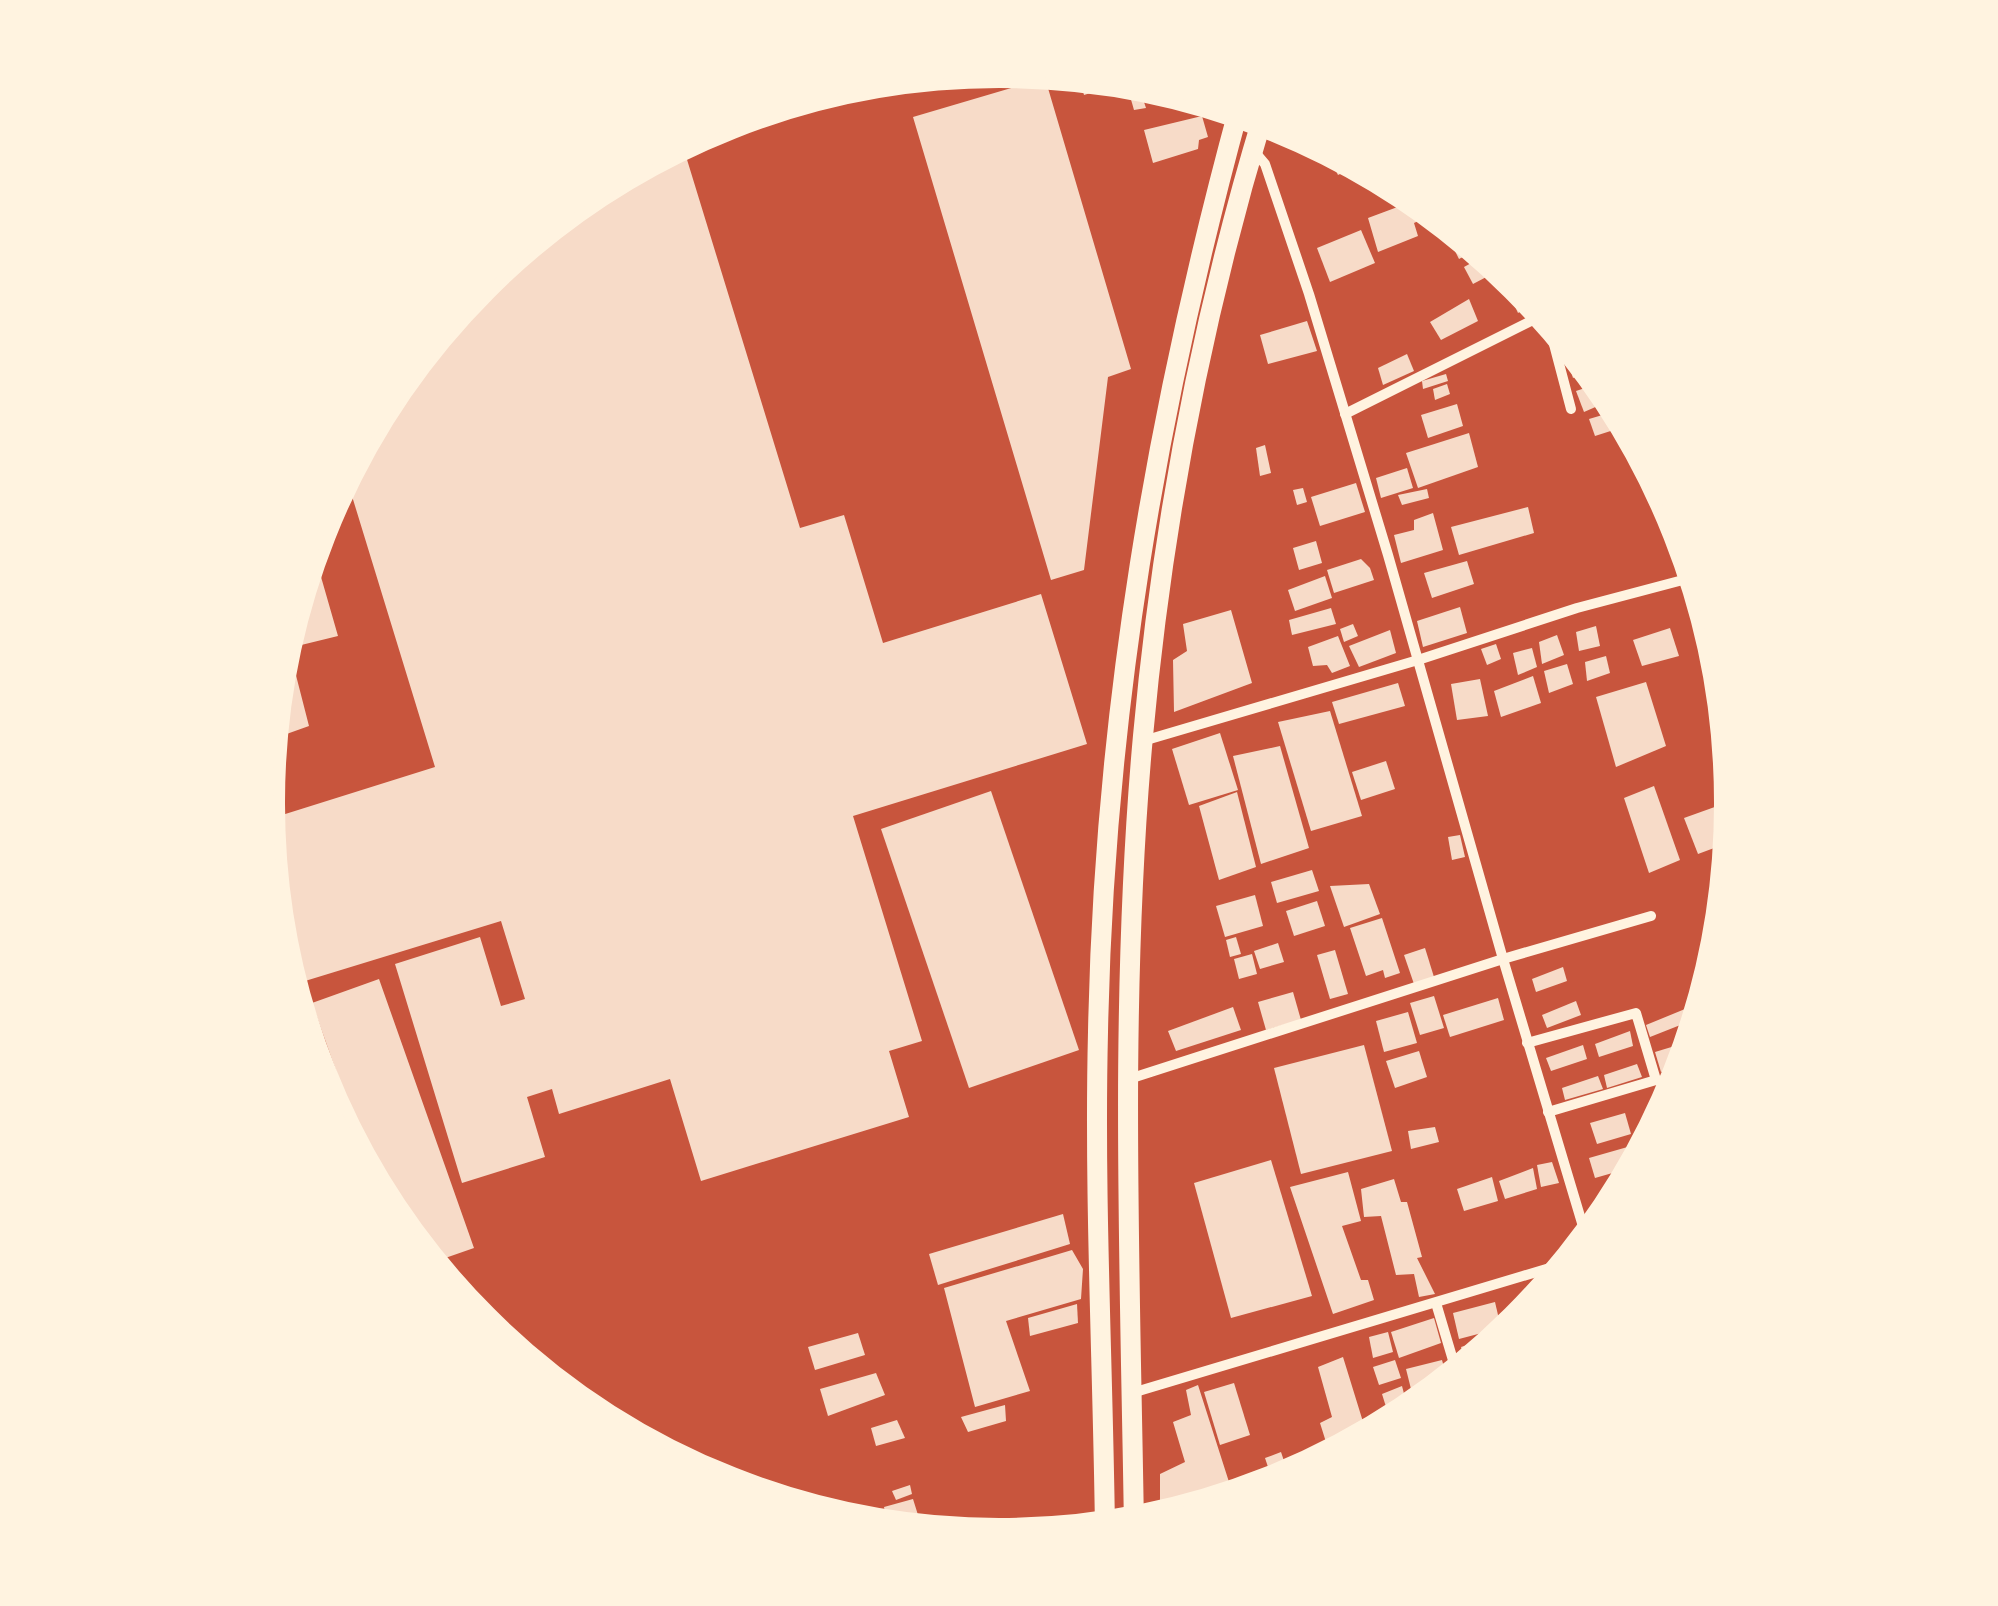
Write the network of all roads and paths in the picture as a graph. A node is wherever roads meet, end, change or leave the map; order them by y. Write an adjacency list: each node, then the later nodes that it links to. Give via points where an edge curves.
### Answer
1 (1235, 122): 22 (highway, via 1162,424 1118,718 1098,1032)
2 (1259, 131): 3 (highway)
3 (1253, 150): 7 (street, via 1265,164); 10 (highway, via 1197,370)
4 (1533, 320): 7 (street)
5 (1554, 343): 6 (street)
6 (1571, 410)
7 (1345, 414): 9 (street)
8 (1684, 580): 9 (street)
9 (1418, 660): 10 (street); 12 (street)
10 (1142, 741): 14 (highway)
11 (1651, 916): 12 (street)
12 (1502, 959): 13 (street); 14 (street)
13 (1527, 1042): 15 (street); 15 (street, via 1636,1012 1656,1080)
14 (1128, 1079): 20 (highway)
15 (1548, 1112): 16 (street)
16 (1582, 1226)
17 (1549, 1268): 18 (street)
18 (1436, 1302): 19 (street); 20 (street)
19 (1454, 1362)
20 (1132, 1393): 21 (highway)
21 (1134, 1511)
22 (1106, 1515)

